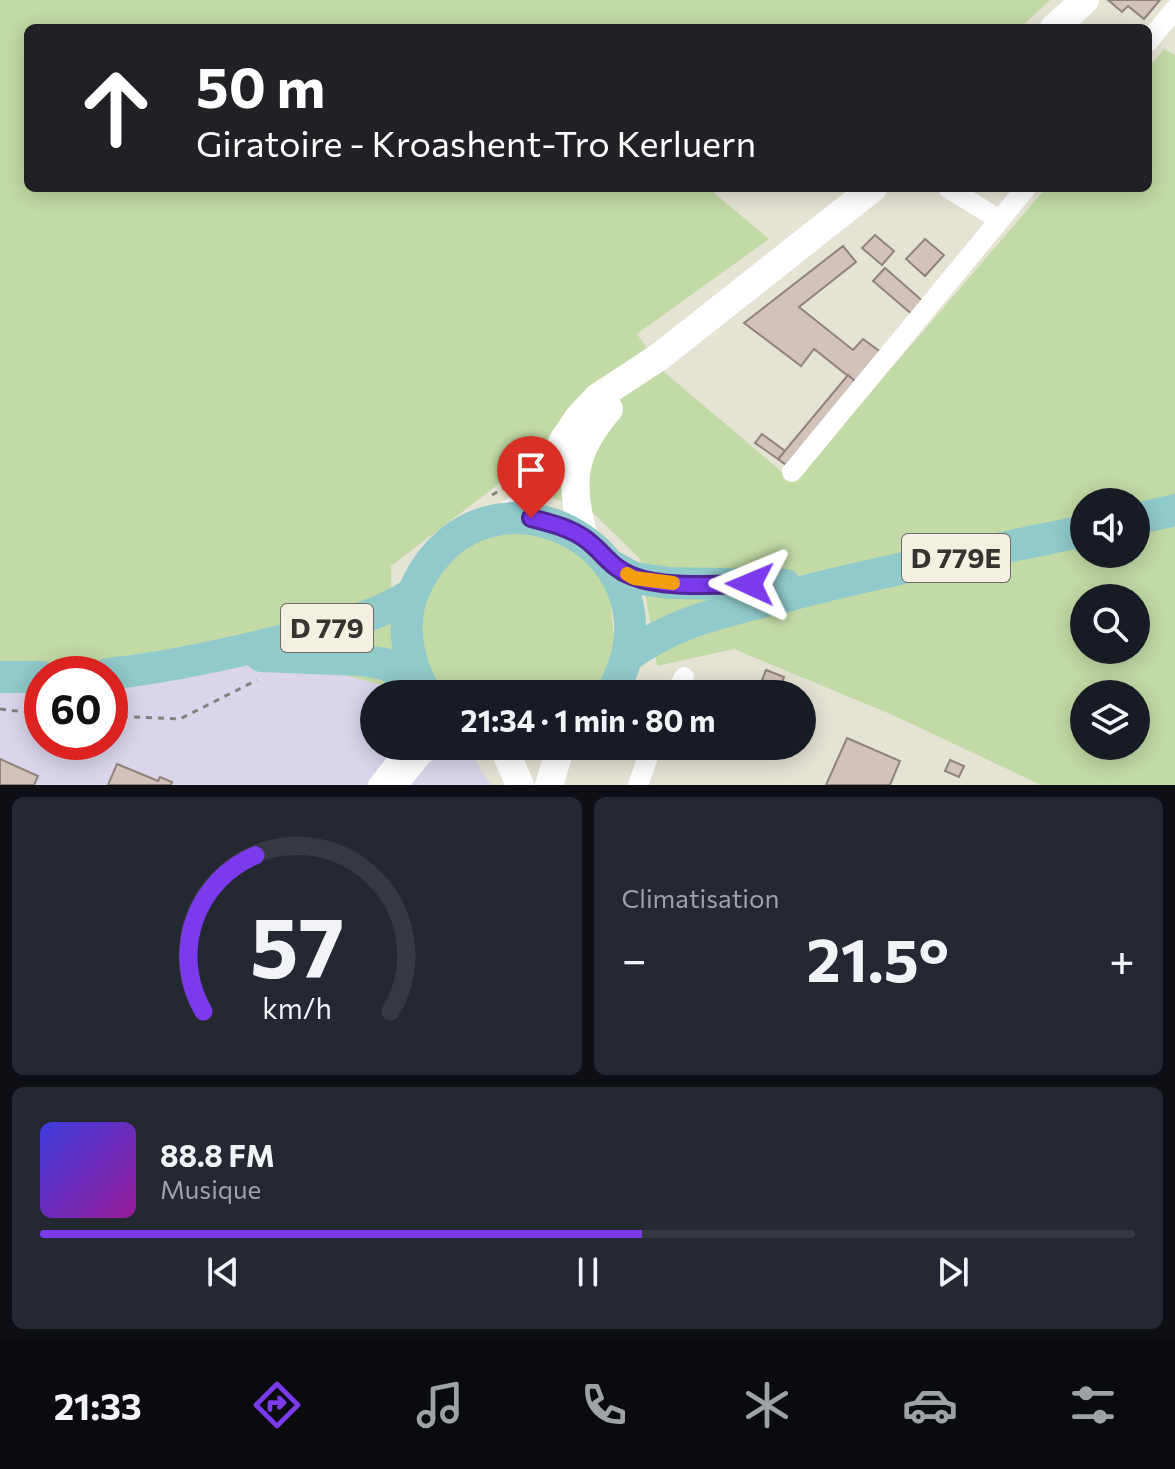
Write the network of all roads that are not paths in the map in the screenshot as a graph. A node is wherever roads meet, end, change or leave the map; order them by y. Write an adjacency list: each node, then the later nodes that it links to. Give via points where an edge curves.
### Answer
1 (1085, 0): 3 (main road)
2 (1175, 9): 4 (street)
3 (1058, 24)
4 (1152, 37)
5 (868, 192): 9 (main road)
6 (954, 192): 8 (street)
7 (1023, 192): 8 (street)
8 (1000, 220): 10 (street)
9 (659, 357): 13 (main road, via 598,397 564,439 525,505); 15 (main road, via 606,412 577,464 573,484)
10 (792, 472)
11 (1175, 510): 12 (main road)
12 (1150, 516)
13 (503, 518): 15 (main road, via 531,518); 18 (main road, via 473,527 447,543 426,566)
14 (1070, 534): 17 (main road, D 779E)
15 (584, 538): 16 (main road)
16 (617, 577): 17 (main road, D 779E, via 669,583); 19 (main road, via 629,612)
17 (828, 585): 19 (main road, D 779E, via 678,625)
18 (412, 594): 20 (main road, D 779, via 388,609); 24 (main road, via 406,625)
19 (628, 656): 25 (main road)
20 (254, 663): 21 (main road, D 779); 24 (main road, D 779, via 362,660)
21 (128, 672)
22 (0, 677): 23 (main road)
23 (24, 677)
24 (418, 677)
25 (617, 680)
26 (398, 760): 31 (street)
27 (418, 760): 32 (street)
28 (509, 760): 33 (main road)
29 (557, 760): 34 (main road)
30 (647, 760): 35 (street)
31 (378, 785)
32 (398, 785)
33 (520, 785)
34 (549, 785)
35 (638, 785)

